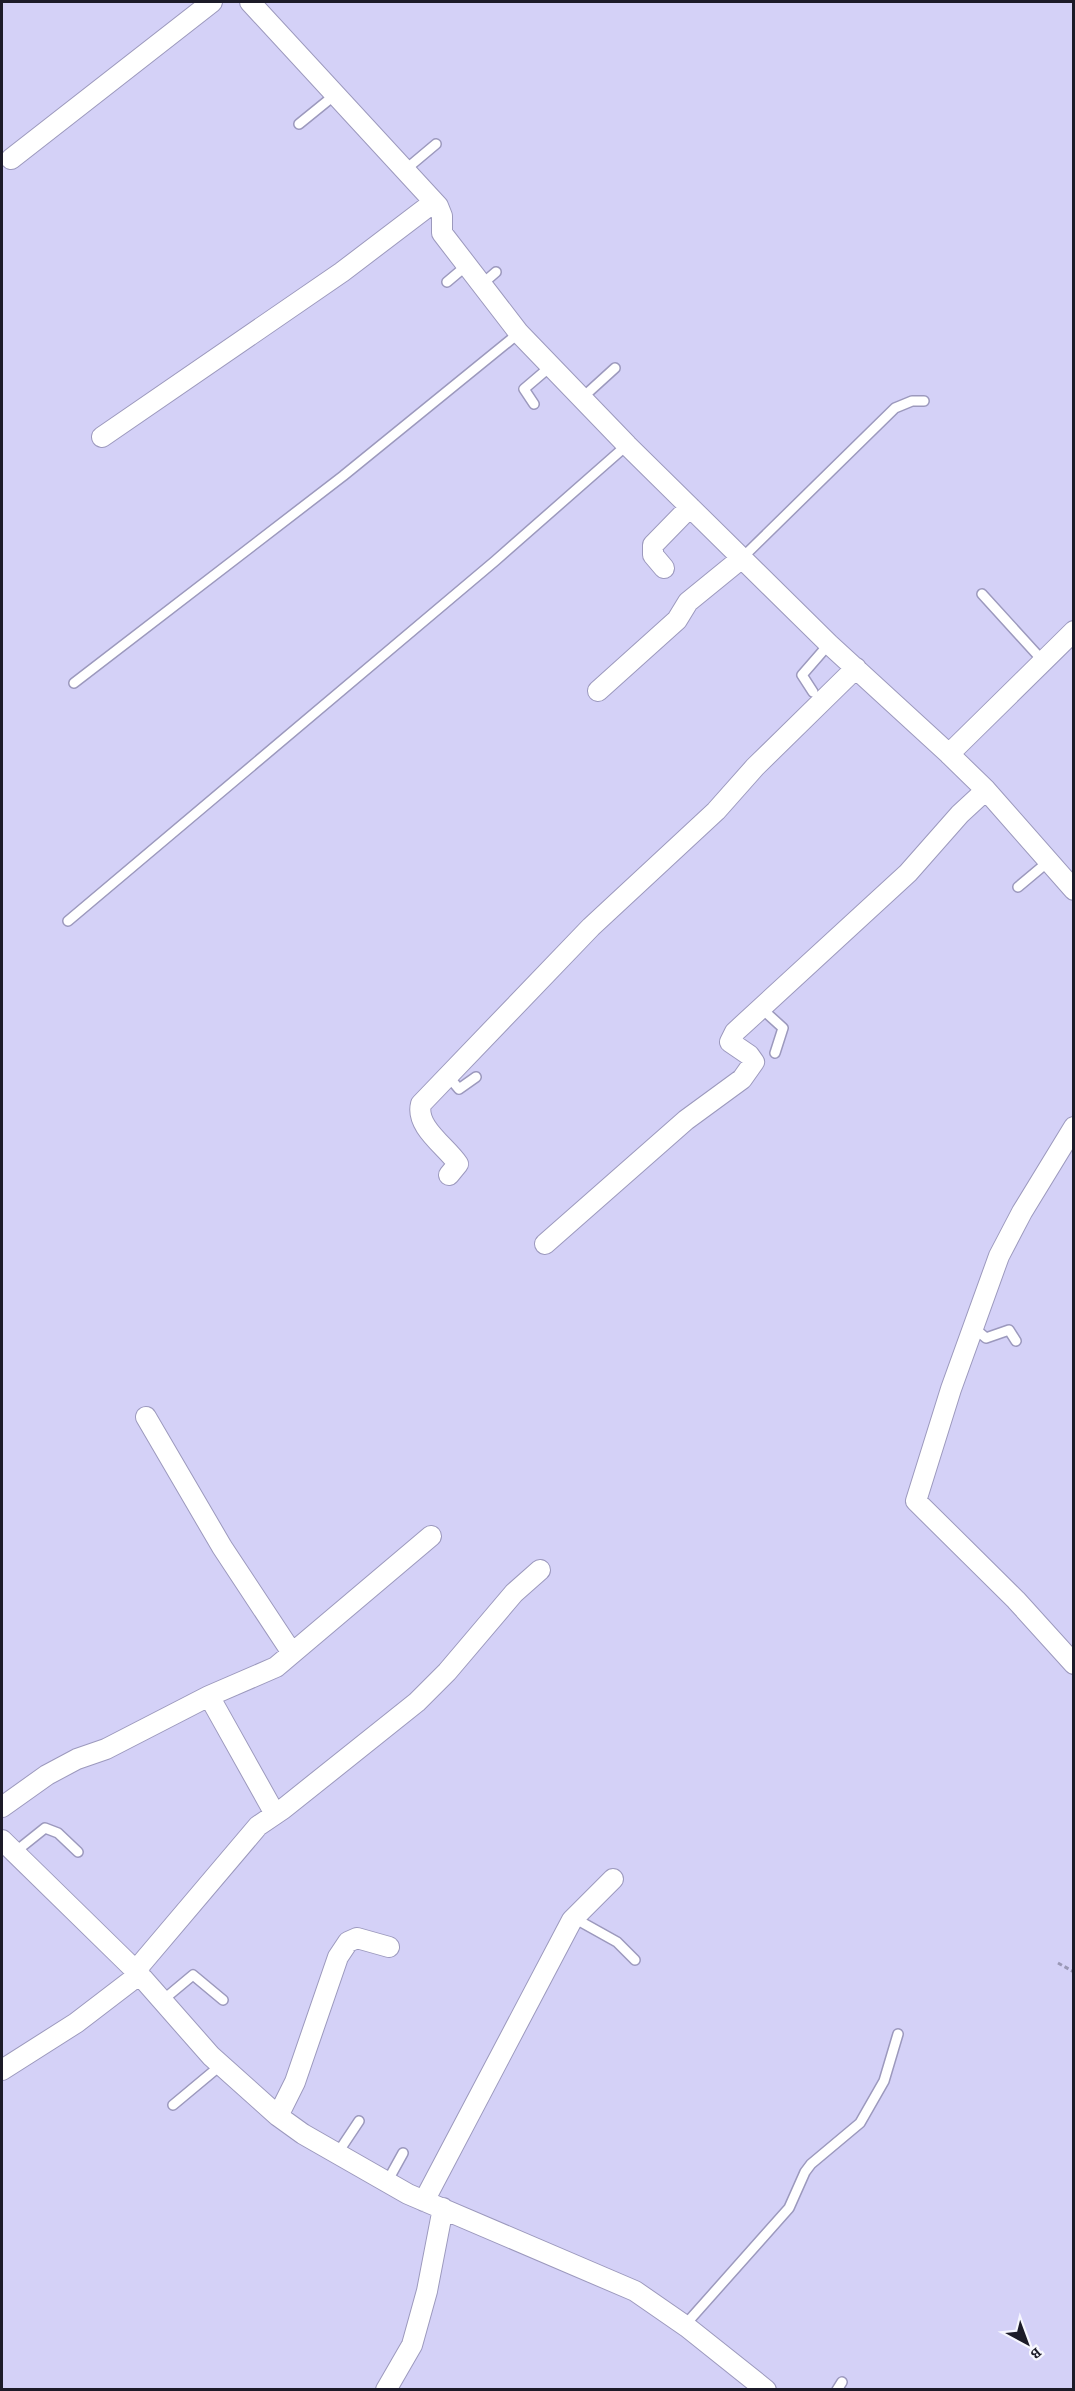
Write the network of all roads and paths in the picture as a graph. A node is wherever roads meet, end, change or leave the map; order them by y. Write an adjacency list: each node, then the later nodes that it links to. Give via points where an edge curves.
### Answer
1 (212, 2): 6 (street)
2 (250, 2): 3 (street)
3 (336, 94): 4 (lane); 7 (street)
4 (298, 124)
5 (436, 144): 7 (lane)
6 (11, 159)
7 (405, 170): 8 (street)
8 (434, 202): 9 (street, via 442,216 442,233); 17 (street, via 342,272)
9 (466, 266): 10 (lane); 11 (street, via 488,279)
10 (447, 282)
11 (519, 333): 12 (street); 27 (lane, via 343,476)
12 (551, 366): 14 (street); 16 (lane, via 524,389)
13 (615, 368): 14 (lane)
14 (582, 398): 18 (street)
15 (924, 401): 20 (lane, via 895,408)
16 (534, 404)
17 (102, 437)
18 (627, 445): 19 (street); 35 (lane)
19 (690, 507): 20 (street); 21 (street, via 652,545 652,555)
20 (742, 558): 24 (street); 28 (street, via 688,602 677,620)
21 (664, 568)
22 (982, 594): 25 (lane)
23 (1074, 631): 25 (street)
24 (829, 644): 26 (street); 29 (lane, via 802,675)
25 (1043, 661): 30 (street)
26 (856, 668): 30 (street); 38 (street, via 755,766 716,811 591,927)
27 (74, 683)
28 (598, 692)
29 (813, 692)
30 (949, 754): 31 (street)
31 (986, 790): 32 (street); 36 (street, via 909,873)
32 (1049, 861): 33 (lane); 34 (street)
33 (1018, 887)
34 (1074, 890)
35 (68, 921)
36 (761, 1008): 37 (lane, via 783,1028); 42 (street, via 730,1040 753,1059 742,1079 686,1120)
37 (775, 1053)
38 (448, 1076): 39 (lane, via 459,1089); 41 (street, via 421,1104 420,1112 426,1126 458,1164)
39 (476, 1077)
40 (1074, 1127): 43 (street, via 1004,1247)
41 (449, 1175)
42 (545, 1244)
43 (973, 1327): 44 (lane, via 986,1338 1009,1330); 49 (street, via 916,1501)
44 (1016, 1341)
45 (146, 1417): 48 (street, via 222,1547)
46 (431, 1536): 48 (street)
47 (540, 1570): 52 (street, via 514,1593 417,1702)
48 (292, 1653): 50 (street, via 267,1673)
49 (1074, 1664)
50 (208, 1696): 51 (street, via 46,1775); 52 (street)
51 (2, 1807)
52 (275, 1814): 61 (street, via 236,1850)
53 (8, 1846): 54 (lane, via 48,1828); 61 (street)
54 (78, 1852)
55 (613, 1879): 56 (street)
56 (574, 1918): 59 (lane, via 617,1942); 74 (street)
57 (178, 1938): 61 (lane)
58 (389, 1947): 69 (street, via 357,1938 344,1947 295,2082)
59 (635, 1960)
60 (1058, 1963): 62 (path)
61 (138, 1972): 63 (street); 67 (street, via 76,2023)
62 (1074, 1972)
63 (163, 2000): 64 (lane, via 193,1976); 66 (street)
64 (223, 2000)
65 (898, 2034): 75 (lane, via 884,2081 860,2123 811,2164 789,2208)
66 (221, 2065): 68 (lane); 69 (street)
67 (2, 2070)
68 (173, 2105)
69 (278, 2116): 72 (street)
70 (358, 2121): 72 (lane)
71 (403, 2153): 73 (lane)
72 (337, 2154): 73 (street)
73 (387, 2182): 74 (street)
74 (434, 2204): 75 (street, via 635,2291); 76 (street, via 427,2291 412,2345)
75 (685, 2325): 77 (street)
76 (386, 2390)
77 (766, 2390)

